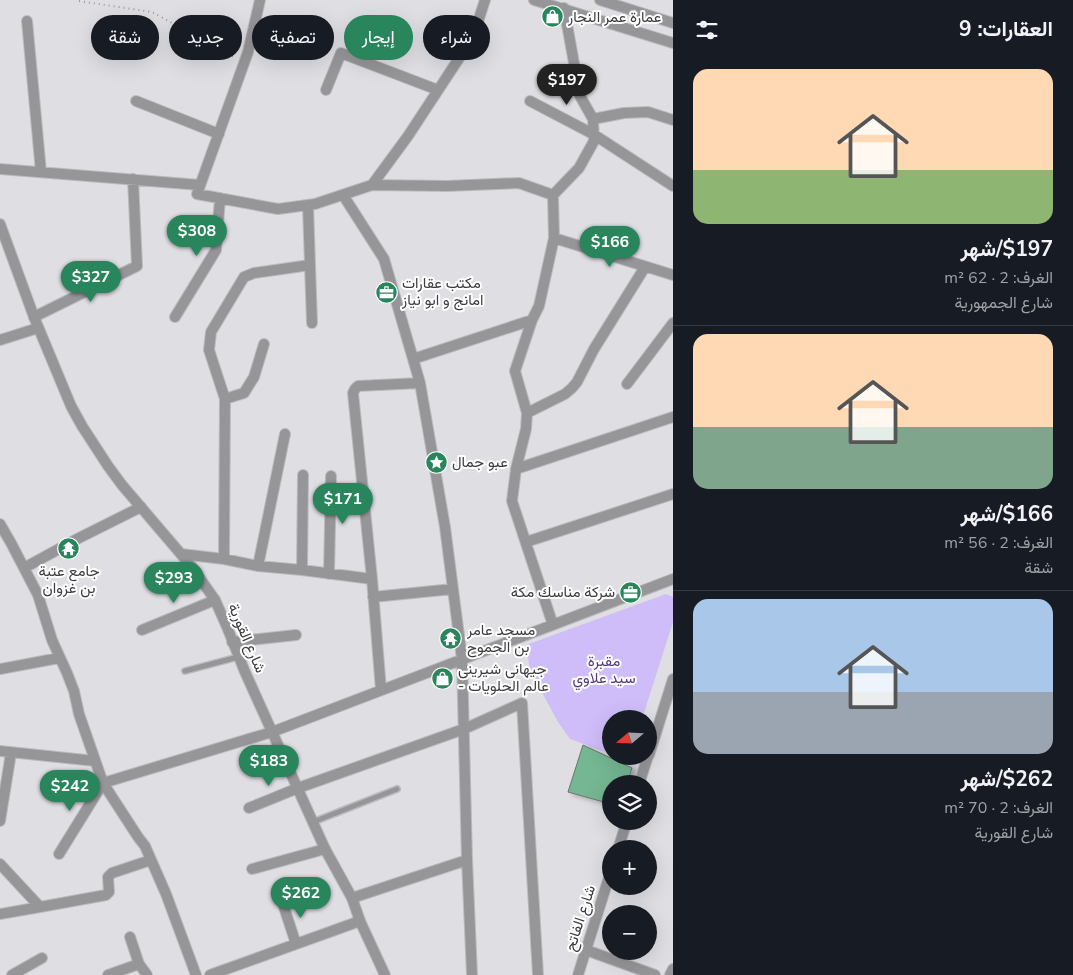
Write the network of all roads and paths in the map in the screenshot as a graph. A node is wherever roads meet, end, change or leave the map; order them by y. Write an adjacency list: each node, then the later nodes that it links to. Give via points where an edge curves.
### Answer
1 (260, 0): 10 (street)
2 (485, 0): 12 (street, via 473,37)
3 (534, 0): 6 (street)
4 (600, 0): 8 (street)
5 (79, 1): 10 (path, via 152,12)
6 (564, 8): 9 (street); 15 (street, via 580,96)
7 (28, 21): 20 (street)
8 (673, 23)
9 (673, 43)
10 (244, 62): 17 (street)
11 (326, 90): 12 (street, via 341,53)
12 (438, 90): 23 (street)
13 (136, 101): 17 (street)
14 (530, 101): 18 (street)
15 (593, 119): 16 (street, via 648,112); 18 (street)
16 (673, 120)
17 (219, 134): 22 (street)
18 (594, 134): 24 (street); 26 (street, via 594,141 580,168)
19 (0, 169): 20 (street)
20 (40, 172): 21 (street)
21 (133, 180): 22 (street); 34 (street, via 137,266)
22 (200, 185): 27 (street, via 197,194)
23 (372, 185): 25 (street); 26 (street, via 519,183)
24 (673, 186)
25 (343, 194): 28 (street); 42 (street, via 384,260)
26 (553, 195): 30 (street)
27 (220, 198): 28 (street, via 278,209); 35 (street, via 216,250)
28 (308, 205): 31 (street)
29 (0, 224): 34 (street, شارع القورية)
30 (554, 238): 32 (street); 36 (street, via 539,306)
31 (310, 265): 37 (street); 45 (street, via 254,272 244,277 238,286 211,332 209,350)
32 (645, 267): 33 (street); 46 (street, via 577,382 564,394)
33 (673, 275)
34 (34, 317): 39 (street, شارع القورية)
35 (175, 317)
36 (532, 320): 42 (street); 46 (street, via 514,371)
37 (312, 323)
38 (673, 323): 44 (street)
39 (38, 328): 40 (street); 53 (street, شارع القورية, via 82,426 108,466)
40 (0, 340)
41 (264, 344): 45 (street, via 254,377 244,393)
42 (413, 359): 43 (street)
43 (420, 383): 64 (street, via 358,386 353,393); 66 (street)
44 (627, 384)
45 (225, 399): 59 (street)
46 (527, 413): 49 (street)
47 (673, 417): 49 (street)
48 (285, 434): 60 (street)
49 (516, 469): 55 (street, via 512,501)
50 (303, 475): 62 (street)
51 (331, 476): 63 (street)
52 (673, 494): 55 (street)
53 (141, 507): 58 (street, شارع القورية); 61 (street)
54 (0, 524): 56 (street)
55 (526, 542): 69 (street)
56 (12, 543): 57 (street); 61 (street)
57 (0, 546)
58 (181, 554): 59 (street); 68 (street, شارع القورية)
59 (224, 559): 60 (street)
60 (258, 566): 62 (street)
61 (24, 568): 74 (street, via 38,595)
62 (302, 570): 63 (street)
63 (329, 574): 64 (street)
64 (372, 579): 67 (street)
65 (673, 579): 69 (street)
66 (453, 590): 67 (street); 75 (street)
67 (373, 597): 79 (street)
68 (215, 600): 70 (street); 72 (street, شارع القورية)
69 (553, 624): 75 (street)
70 (142, 630)
71 (296, 635): 72 (street)
72 (232, 642): 73 (street, شارع القورية)
73 (238, 657): 77 (lane); 82 (street, شارع القورية)
74 (59, 658): 76 (street); 85 (street, via 74,691)
75 (462, 659): 79 (street); 81 (street)
76 (0, 669)
77 (185, 672)
78 (673, 679): 80 (street)
79 (381, 690): 82 (street)
80 (658, 725)
81 (464, 729): 87 (street); 95 (street); 117 (street, via 522,703)
82 (272, 732): 86 (street); 87 (street, شارع القورية)
83 (0, 751): 84 (street)
84 (11, 753): 85 (street); 90 (street)
85 (95, 762): 86 (street)
86 (103, 783): 93 (street); 94 (street)
87 (298, 788): 89 (street); 91 (street, شارع القورية)
88 (397, 789): 91 (lane)
89 (249, 808)
90 (0, 821)
91 (313, 822): 92 (street, شارع القورية)
92 (326, 849): 97 (street); 99 (street, شارع القورية)
93 (59, 854)
94 (151, 860): 101 (street, via 112,873 108,877 109,892 106,895); 113 (street)
95 (467, 860): 99 (street); 116 (street)
96 (0, 864): 101 (street)
97 (252, 869)
98 (603, 895): 106 (street, شارع الفاتح)
99 (352, 898): 103 (street, شارع القورية)
100 (282, 901): 105 (street)
101 (40, 907): 102 (street)
102 (0, 914)
103 (360, 921): 105 (street); 115 (street, شارع القورية)
104 (130, 937): 108 (street)
105 (296, 944): 114 (street)
106 (586, 950): 118 (street, شارع الفاتح); 119 (street)
107 (42, 958): 110 (street)
108 (139, 964): 111 (street); 112 (street)
109 (673, 969): 120 (street)
110 (12, 975)
111 (108, 975)
112 (147, 975)
113 (196, 975)
114 (210, 975)
115 (385, 975)
116 (472, 975)
117 (538, 975)
118 (578, 975)
119 (655, 975)
120 (670, 975)

